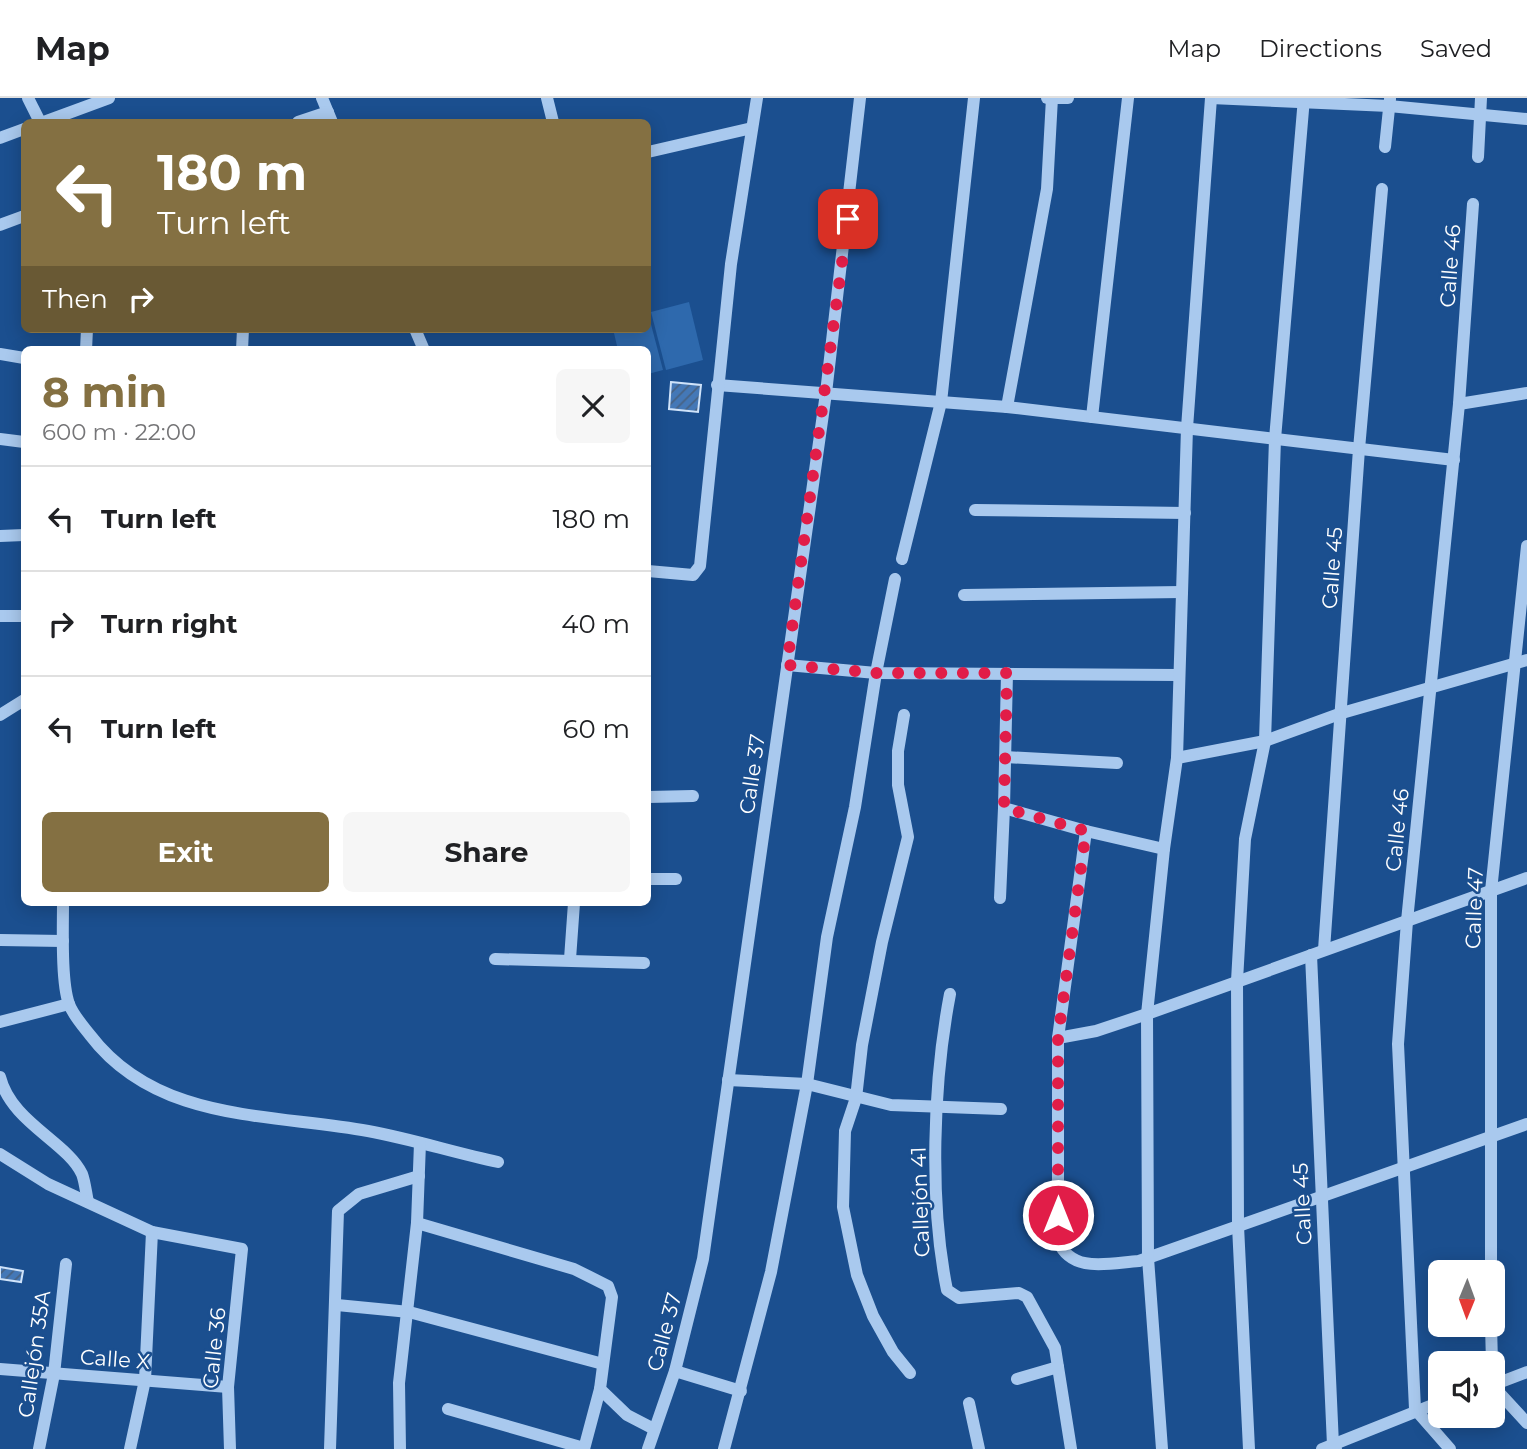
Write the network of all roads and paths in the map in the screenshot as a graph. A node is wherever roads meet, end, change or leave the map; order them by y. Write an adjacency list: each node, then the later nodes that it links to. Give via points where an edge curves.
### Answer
1 (28, 98): 17 (street)
2 (110, 98): 18 (street)
3 (322, 98): 16 (street)
4 (547, 98): 19 (street)
5 (757, 98): 21 (street)
6 (860, 98): 34 (street, Calle 37)
7 (974, 98): 36 (street)
8 (1050, 98): 9 (street); 38 (street, via 1047,189)
9 (1068, 98)
10 (1128, 98): 39 (street)
11 (1211, 98): 13 (street); 40 (street)
12 (1481, 98): 15 (street)
13 (1304, 100): 14 (street); 42 (street)
14 (1390, 102): 15 (street); 24 (street)
15 (1480, 115): 20 (street); 26 (street)
16 (330, 118)
17 (40, 119)
18 (50, 119)
19 (552, 119)
20 (1527, 119)
21 (752, 128): 25 (street); 33 (street)
22 (21, 130): 23 (street)
23 (0, 138)
24 (1385, 147)
25 (651, 151)
26 (1478, 157)
27 (1382, 189): 44 (street, Calle 45)
28 (1474, 204): 37 (street, Calle 46)
29 (21, 217): 30 (street)
30 (0, 225)
31 (0, 354): 32 (street)
32 (21, 358)
33 (717, 385): 34 (street); 52 (street, via 700,566 693,575)
34 (826, 393): 36 (street); 59 (street, Calle 37)
35 (1527, 393): 37 (street)
36 (941, 402): 38 (street); 51 (street)
37 (1459, 404): 45 (street, Calle 46)
38 (1007, 407): 39 (street)
39 (1092, 417): 40 (street)
40 (1187, 428): 42 (street); 47 (street)
41 (0, 439): 43 (street)
42 (1275, 439): 44 (street); 68 (street)
43 (21, 442)
44 (1359, 449): 45 (street); 65 (street, Calle 45)
45 (1454, 460): 63 (street, Calle 46)
46 (975, 510): 47 (street)
47 (1185, 513): 54 (street)
48 (21, 535): 49 (street)
49 (0, 536)
50 (1527, 547): 58 (street, Calle 47)
51 (902, 559)
52 (651, 571)
53 (895, 579): 60 (street)
54 (1182, 592): 55 (street); 62 (street)
55 (964, 595)
56 (0, 616): 57 (street)
57 (21, 616)
58 (1522, 662): 63 (street); 80 (street, Calle 47)
59 (787, 665): 60 (street); 99 (street, Calle 37)
60 (876, 673): 61 (street); 100 (street, via 855,807 827,937)
61 (1007, 673): 62 (street); 69 (street)
62 (1180, 675): 70 (street)
63 (1433, 687): 65 (street); 84 (street, Calle 46)
64 (21, 701): 66 (street)
65 (1342, 713): 68 (street); 87 (street, Calle 45)
66 (0, 715)
67 (904, 715): 101 (street, via 898,785 908,837 882,943)
68 (1265, 741): 70 (street); 92 (street, via 1245,839)
69 (1005, 757): 71 (street); 74 (street)
70 (1177, 758): 76 (street)
71 (1117, 763)
72 (693, 796): 73 (street)
73 (651, 797)
74 (1004, 808): 75 (street); 81 (street)
75 (1086, 831): 76 (street); 97 (street)
76 (1164, 849): 95 (street)
77 (1527, 878): 80 (street)
78 (651, 879): 79 (street)
79 (676, 879)
80 (1491, 891): 84 (street); 105 (street, Calle 47)
81 (1000, 898)
82 (63, 906): 86 (street)
83 (574, 906): 90 (street)
84 (1407, 921): 87 (street); 109 (street, Calle 46, via 1398,1044)
85 (0, 940): 86 (street)
86 (64, 941): 94 (street)
87 (1324, 950): 88 (street)
88 (1311, 955): 92 (street); 111 (street, Calle 45)
89 (495, 959): 90 (street)
90 (570, 959): 91 (street)
91 (644, 963)
92 (1237, 981): 95 (street); 114 (street)
93 (950, 994): 102 (street, Callejón 41)
94 (69, 1004): 96 (street); 106 (street, via 105,1055 131,1076 177,1098 233,1114 305,1120)
95 (1147, 1014): 97 (street); 116 (street)
96 (0, 1022)
97 (1058, 1038): 116 (street, via 1058,1241 1076,1262 1088,1265)
98 (0, 1077): 112 (street, via 26,1120 77,1166)
99 (728, 1080): 100 (street); 124 (street, Calle 37, via 703,1259)
100 (807, 1084): 101 (street); 133 (street, via 765,1301)
101 (856, 1098): 102 (street); 126 (street, via 845,1131 843,1207 857,1275 873,1316)
102 (936, 1108): 103 (street); 122 (street, Callejón 41, via 939,1251 947,1290 959,1298 1019,1293 1027,1297 1055,1348)
103 (1001, 1110)
104 (1527, 1124): 105 (street)
105 (1490, 1137): 109 (street); 117 (street, Calle 47)
106 (420, 1143): 108 (street); 110 (street)
107 (0, 1154): 112 (street)
108 (498, 1162)
109 (1405, 1167): 111 (street); 138 (street, Calle 46)
110 (419, 1176): 113 (street); 119 (street, via 359,1194 338,1211)
111 (1321, 1197): 114 (street); 142 (street, Calle 45)
112 (88, 1202): 115 (street)
113 (417, 1223): 120 (street); 121 (street, via 574,1269 608,1286 612,1297)
114 (1238, 1226): 116 (street); 153 (street)
115 (152, 1232): 129 (street); 131 (street, Calle 36, via 240,1247 244,1252)
116 (1148, 1258): 152 (street)
117 (1491, 1260)
118 (65, 1264): 127 (street, Callejón 35A)
119 (337, 1305): 120 (street); 146 (street)
120 (409, 1312): 121 (street); 147 (street, via 399,1383)
121 (603, 1364): 132 (street)
122 (1058, 1367): 128 (street); 151 (street, Callejón 41)
123 (0, 1369): 127 (street, Calle X)
124 (675, 1371): 133 (street); 140 (street, Calle 37)
125 (1527, 1372): 130 (street)
126 (910, 1373)
127 (54, 1374): 129 (street, Calle X); 143 (street, Callejón 35A)
128 (1017, 1379)
129 (145, 1380): 131 (street, Calle X); 144 (street)
130 (1505, 1381)
131 (228, 1387): 145 (street, Calle 36)
132 (600, 1389): 140 (street, via 627,1415); 141 (street)
133 (741, 1391): 149 (street)
134 (1505, 1399): 139 (street)
135 (969, 1403): 150 (street)
136 (1428, 1405): 138 (street)
137 (448, 1409): 141 (street)
138 (1415, 1409): 142 (street); 154 (street)
139 (1527, 1423)
140 (654, 1430): 148 (street, Calle 37)
141 (584, 1448)
142 (1331, 1448)
143 (39, 1449)
144 (130, 1449)
145 (230, 1449)
146 (330, 1449)
147 (400, 1449)
148 (648, 1449)
149 (724, 1449)
150 (979, 1449)
151 (1071, 1449)
152 (1161, 1449)
153 (1249, 1449)
154 (1450, 1449)

